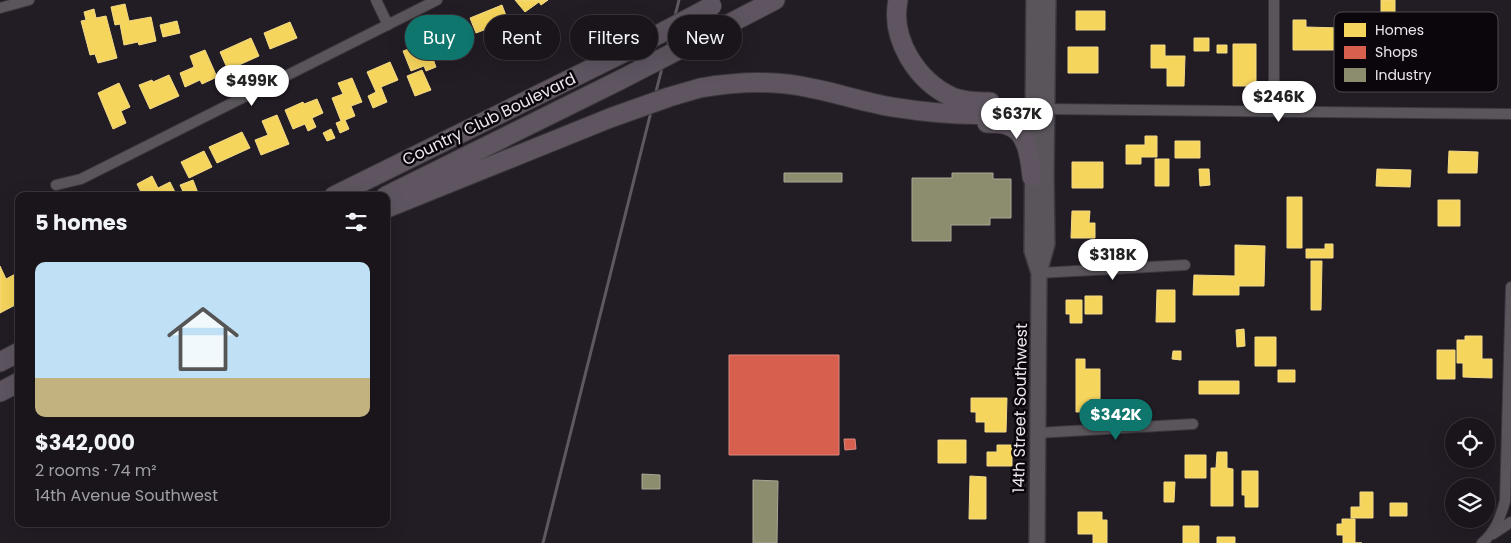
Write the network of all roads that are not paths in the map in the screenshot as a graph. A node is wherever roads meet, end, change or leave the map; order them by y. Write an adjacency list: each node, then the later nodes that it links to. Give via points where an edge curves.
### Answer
1 (30, 0): 10 (street)
2 (376, 0): 11 (street)
3 (437, 0): 11 (street)
4 (775, 0): 19 (highway, Country Club Boulevard, bridge)
5 (898, 0): 12 (highway, via 898,32 904,48 915,68 941,91 970,101 1013,102)
6 (1034, 0): 12 (street, 14th Street Southwest)
7 (1048, 0): 12 (street, 14th Street Southwest)
8 (1274, 0): 14 (street)
9 (719, 2): 18 (highway, Country Club Boulevard, bridge)
10 (0, 8)
11 (388, 25): 17 (street, via 81,179)
12 (1040, 109): 13 (highway, via 1013,114); 14 (street); 16 (street, 14th Street Southwest); 22 (street, 14th Street Southwest, via 1047,244)
13 (927, 111): 16 (highway, via 954,119 1008,125 1024,141); 20 (highway, bridge, via 892,107 788,84 731,83 700,88 610,118)
14 (1274, 111): 15 (street)
15 (1511, 114)
16 (1032, 177): 22 (street, 14th Street Southwest, via 1032,250)
17 (56, 185)
18 (342, 192)
19 (390, 194)
20 (390, 207)
21 (1185, 265): 22 (street)
22 (1039, 273): 29 (street, 14th Street Southwest)
23 (1511, 287): 31 (street, via 1505,501)
24 (15, 354): 25 (highway)
25 (0, 362)
26 (15, 384): 27 (highway)
27 (0, 392)
28 (1193, 424): 29 (street)
29 (1037, 433): 32 (street, 14th Street Southwest)
30 (1511, 522): 31 (street)
31 (1492, 534): 33 (street)
32 (1037, 543)
33 (1482, 543)

